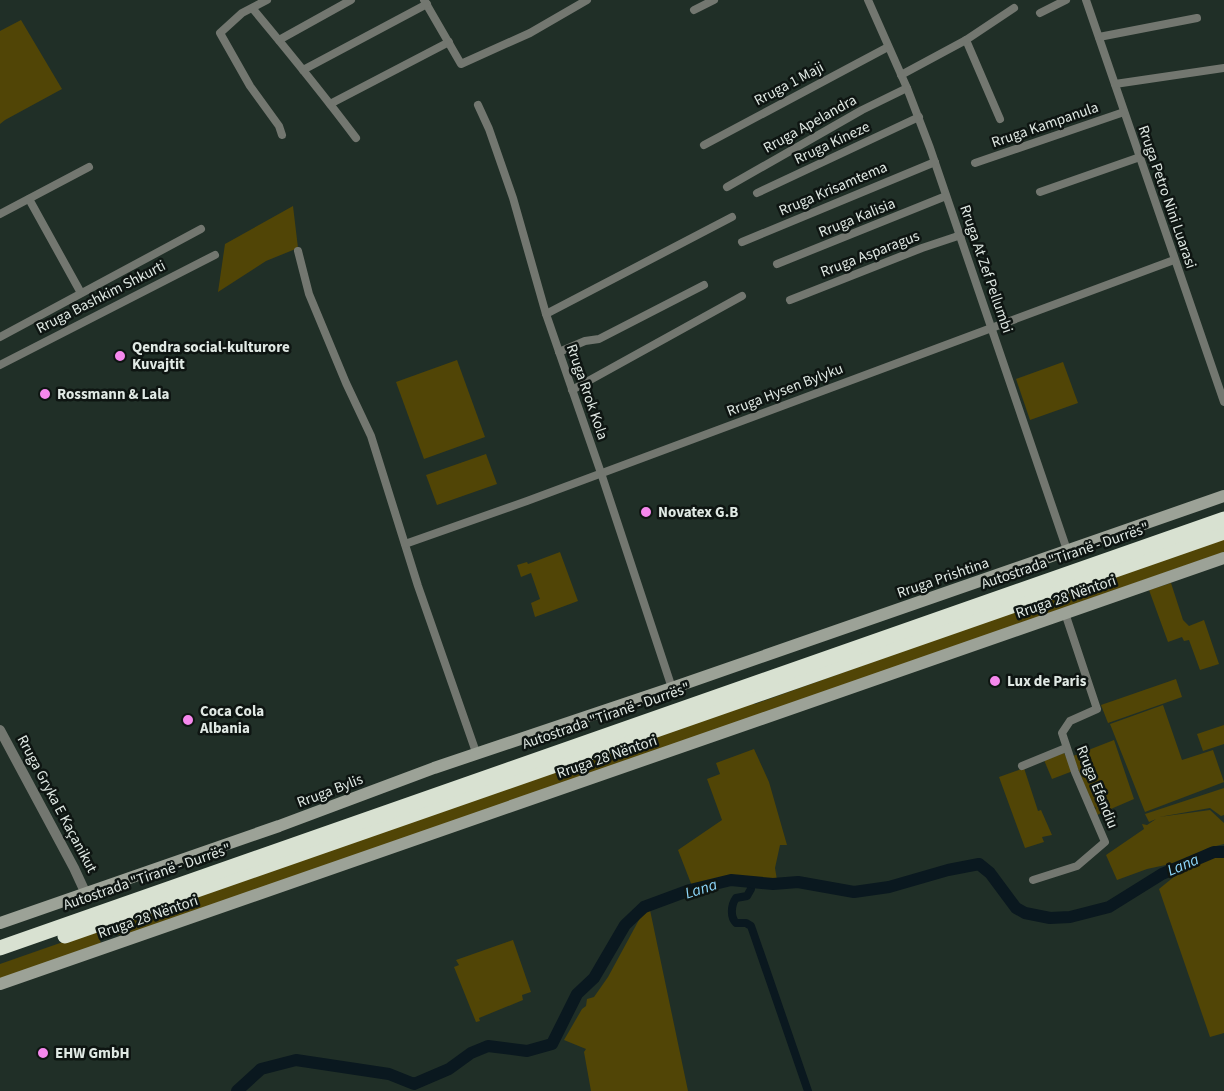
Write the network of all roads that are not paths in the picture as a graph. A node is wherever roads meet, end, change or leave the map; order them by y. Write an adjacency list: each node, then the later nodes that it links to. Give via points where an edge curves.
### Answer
1 (267, 0): 10 (street)
2 (351, 0): 15 (street)
3 (587, 0): 17 (street, via 530,33 461,64)
4 (714, 0): 11 (street)
5 (868, 0): 18 (street, Rruga At Zef Pellumbi)
6 (1066, 0): 12 (street)
7 (1086, 0): 14 (street, Rruga Petro Nini Luarasi)
8 (425, 2): 17 (street); 20 (street)
9 (1014, 8): 16 (street)
10 (253, 9): 15 (street); 29 (street, via 234,19 220,33)
11 (694, 10)
12 (1040, 13)
13 (1197, 18): 14 (street)
14 (1099, 37): 22 (street, Rruga Petro Nini Luarasi)
15 (279, 40): 20 (street)
16 (966, 40): 21 (street); 28 (street)
17 (448, 42): 24 (street)
18 (888, 47): 21 (street, Rruga At Zef Pellumbi); 31 (street, Rruga 1 Maji)
19 (1224, 68): 22 (street)
20 (303, 70): 24 (street)
21 (901, 75): 23 (street, Rruga At Zef Pellumbi)
22 (1115, 84): 26 (street, Rruga Petro Nini Luarasi)
23 (907, 88): 27 (street, Rruga At Zef Pellumbi); 36 (street, Rruga Apelandra)
24 (330, 104): 30 (street)
25 (478, 105): 54 (street, Rruga Rrok Kola, via 513,198)
26 (1124, 112): 32 (street, Rruga Petro Nini Luarasi); 34 (street, Rruga Kampanula)
27 (919, 117): 33 (street, Rruga At Zef Pellumbi); 38 (street, Rruga Kineze)
28 (1000, 119)
29 (282, 135)
30 (356, 138)
31 (704, 145)
32 (1140, 157): 37 (street); 48 (street, Rruga Petro Nini Luarasi)
33 (935, 162): 39 (street, Rruga At Zef Pellumbi); 45 (street, Rruga Krisamtema)
34 (975, 163)
35 (89, 167): 40 (street)
36 (727, 187)
37 (1040, 192)
38 (757, 193)
39 (946, 196): 44 (street, Rruga At Zef Pellumbi); 49 (street, Rruga Kalisia)
40 (28, 199): 41 (street); 51 (street)
41 (0, 214)
42 (732, 218): 54 (street)
43 (201, 229): 51 (street)
44 (961, 235): 53 (street, Rruga Asparagus); 55 (street, Rruga At Zef Pellumbi)
45 (742, 242)
46 (298, 251): 65 (street, via 309,294 371,436)
47 (215, 255): 58 (street, Rruga Bashkim Shkurti)
48 (1174, 260): 55 (street, Rruga Hysen Bylyku); 60 (street, Rruga Petro Nini Luarasi)
49 (777, 264)
50 (704, 285): 57 (street, via 598,339)
51 (81, 293): 56 (street)
52 (742, 296): 59 (street)
53 (790, 300)
54 (546, 314): 57 (street, Rruga Rrok Kola)
55 (992, 326): 61 (street, Rruga Hysen Bylyku); 66 (street, Rruga At Zef Pellumbi)
56 (0, 337)
57 (559, 352): 59 (street, Rruga Rrok Kola)
58 (0, 365)
59 (572, 390): 61 (street, Rruga Rrok Kola)
60 (1224, 402)
61 (601, 473): 65 (street, Rruga Hysen Bylyku); 69 (street, Rruga Rrok Kola)
62 (1224, 496): 66 (main road, Rruga Prishtina)
63 (1224, 519): 77 (highway, Autostrada "Tiranë - Durrës")
64 (1224, 532): 78 (highway, Autostrada "Tiranë - Durrës")
65 (405, 544): 72 (street)
66 (1067, 550): 69 (main road, Rruga Prishtina)
67 (1224, 558): 68 (main road, Rruga 28 Nëntori)
68 (1065, 613): 71 (street, Rruga Efendiu, via 1097,709 1066,724 1062,733); 79 (main road, Rruga 28 Nëntori)
69 (672, 688): 72 (main road, Rruga Bylis)
70 (0, 730): 75 (street, Rruga Gryka E Kaçanikut)
71 (1066, 748): 73 (street); 74 (street, Rruga Efendiu, via 1105,842 1077,866)
72 (477, 755): 75 (main road, Rruga Bylis)
73 (1022, 766)
74 (1033, 880)
75 (86, 894): 76 (main road, Rruga Bylis)
76 (0, 923)
77 (0, 948)
78 (0, 959)
79 (0, 984)

